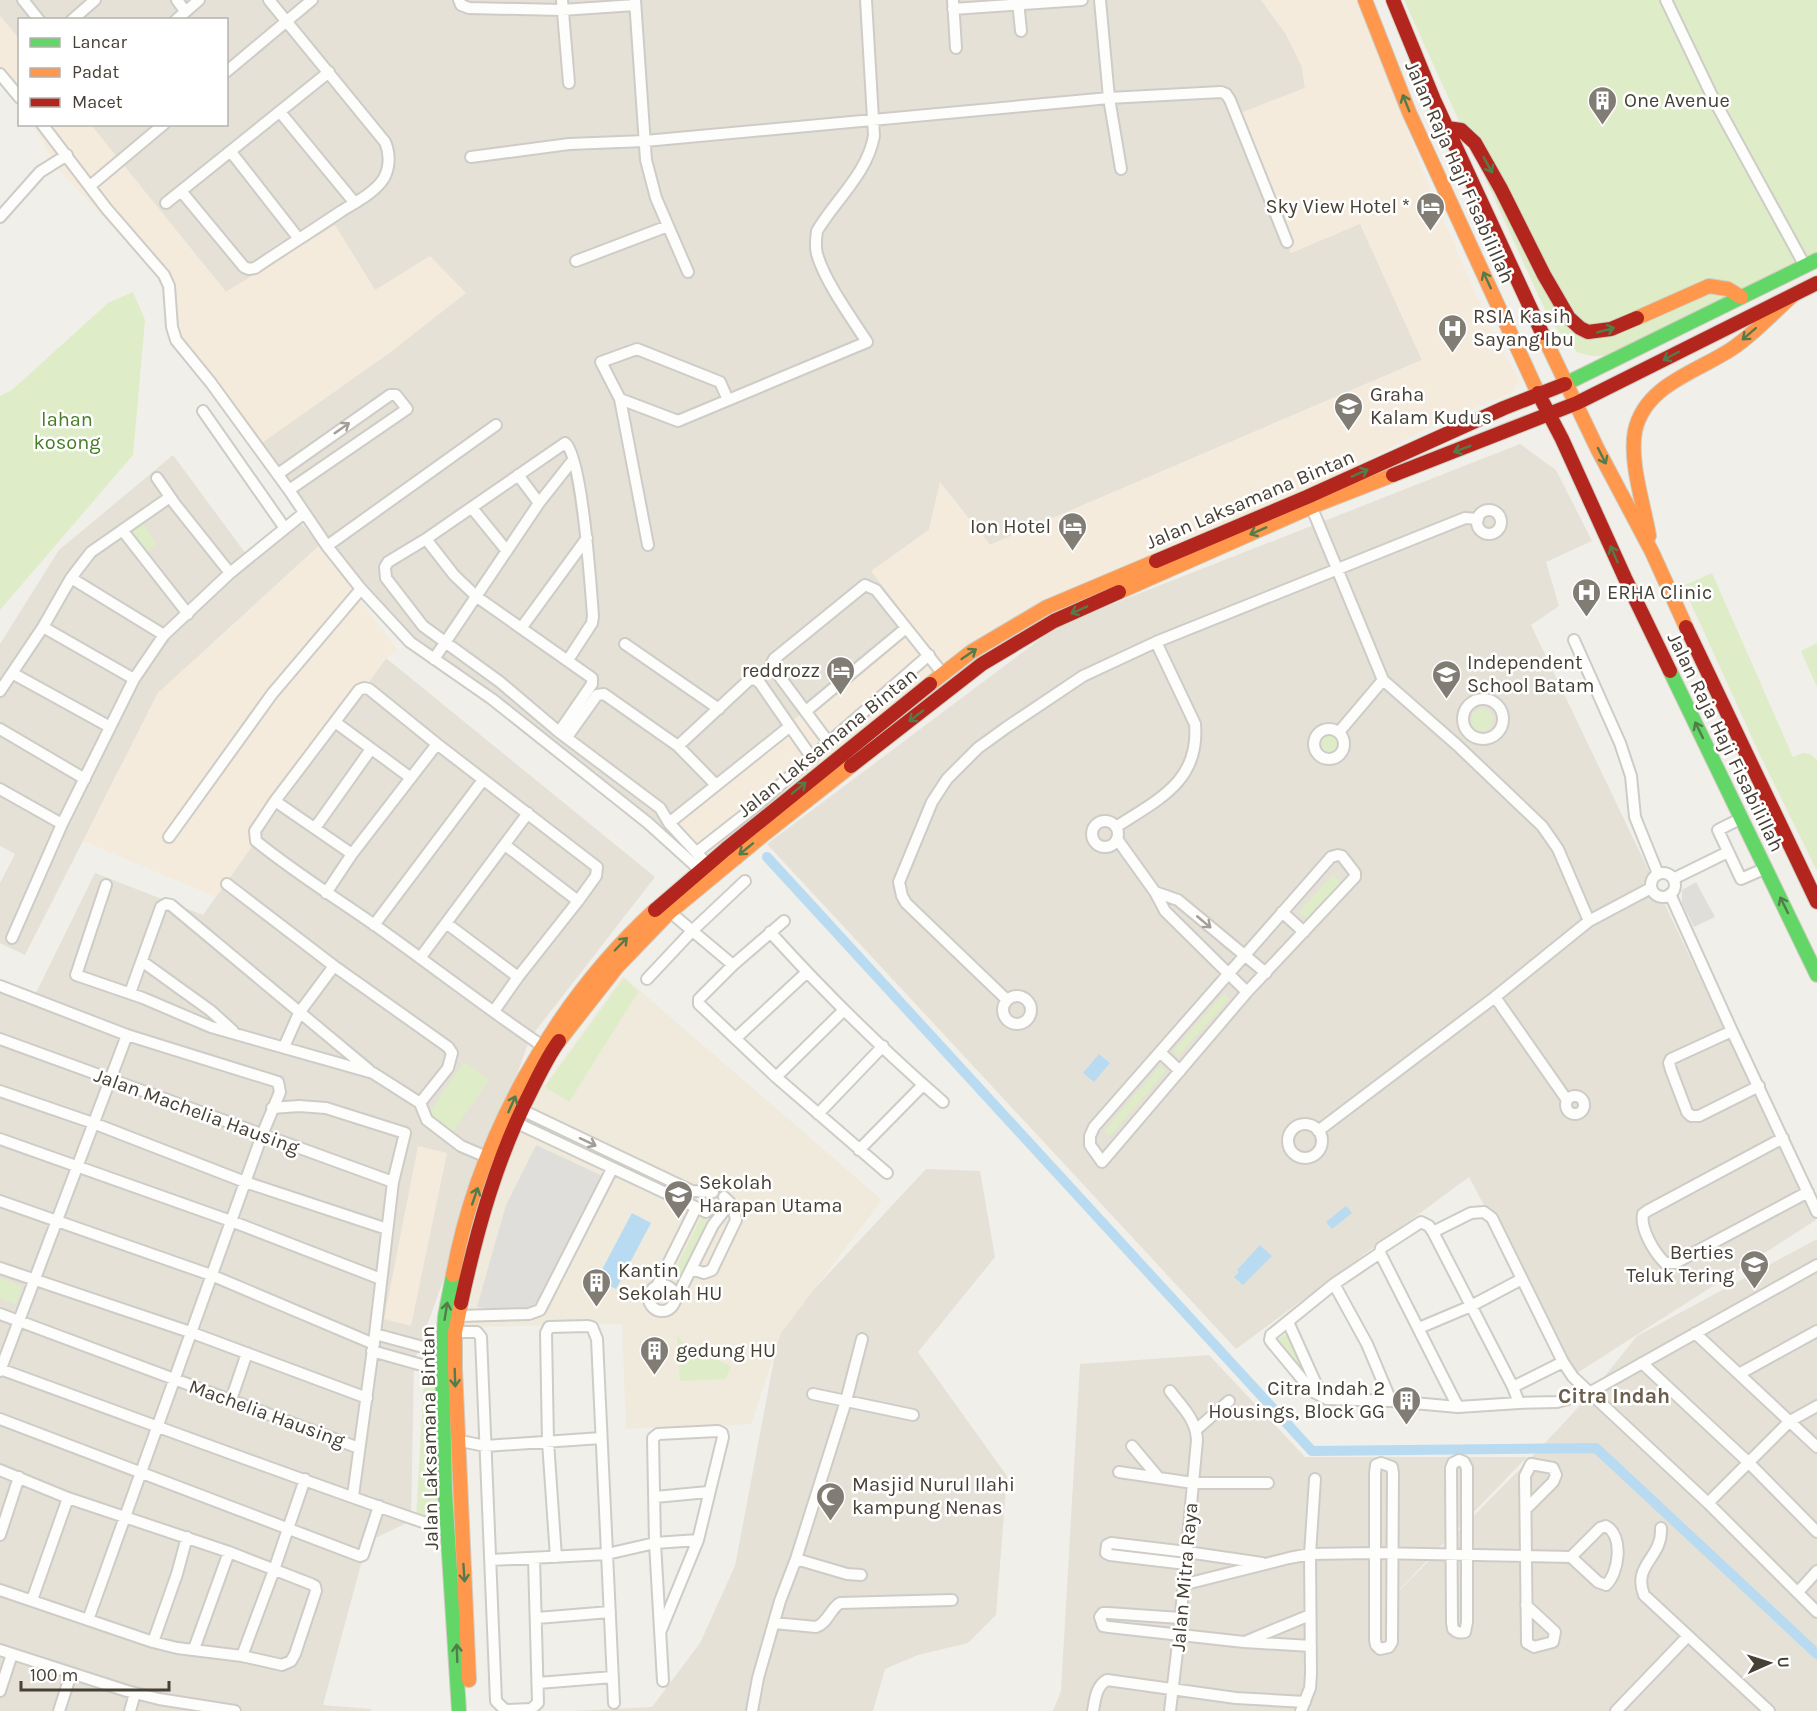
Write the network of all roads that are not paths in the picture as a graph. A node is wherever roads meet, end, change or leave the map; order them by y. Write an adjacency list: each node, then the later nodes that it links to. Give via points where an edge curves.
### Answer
1 (23, 0): 19 (street)
2 (95, 0): 20 (street)
3 (177, 0): 18 (street)
4 (199, 0): 18 (street)
5 (270, 0): 22 (street)
6 (312, 0): 22 (street)
7 (459, 0): 17 (street, via 465,8)
8 (866, 0): 32 (street)
9 (1082, 0): 15 (street)
10 (1100, 0): 30 (street)
11 (1365, 0): 56 (main road, Jalan Raja Haji Fisabilillah, one-way to 11, via 1409,112)
12 (1393, 0): 35 (main road, Jalan Raja Haji Fisabilillah)
13 (1666, 0): 50 (street, via 1713,98)
14 (635, 2): 17 (street); 36 (street)
15 (1018, 3): 16 (street); 23 (street)
16 (953, 4): 24 (street)
17 (562, 5): 28 (street)
18 (185, 11): 21 (street)
19 (37, 18)
20 (74, 18)
21 (178, 18)
22 (287, 21): 25 (street); 26 (street)
23 (1021, 31)
24 (956, 48)
25 (228, 70)
26 (329, 72): 31 (street); 44 (street, via 378,131 388,150 383,179)
27 (0, 74): 29 (street)
28 (569, 83)
29 (18, 96)
30 (1109, 98): 32 (street); 40 (street); 48 (street, via 1226,94)
31 (280, 112): 37 (street); 44 (street)
32 (873, 120): 36 (street); 58 (street, via 872,148 860,173 817,231 815,242 823,270 867,342)
33 (44, 126): 38 (street)
34 (162, 126): 41 (street)
35 (1447, 128): 54 (main road, one-way to 54, via 1461,130 1475,143 1544,275 1569,318 1581,328 1588,332 1611,329 1709,286 1728,289); 55 (main road, Jalan Raja Haji Fisabilillah)
36 (645, 141): 39 (street, via 568,144); 46 (street, via 650,178)
37 (231, 152): 42 (street); 47 (street)
38 (67, 155): 41 (street); 45 (street, via 40,172)
39 (471, 157)
40 (1121, 169)
41 (90, 186): 66 (street, via 164,275 176,340)
42 (181, 191): 43 (street); 47 (street, via 244,267 255,268)
43 (166, 202)
44 (354, 202): 47 (street)
45 (0, 217)
46 (668, 226): 49 (street); 51 (street)
47 (299, 239)
48 (1287, 242)
49 (576, 261)
50 (1811, 263): 54 (main road, Jalan Laksamana Bintan)
51 (688, 272)
52 (1817, 283): 53 (main road, Jalan Laksamana Bintan)
53 (1792, 296): 59 (main road, Jalan Laksamana Bintan, one-way to 59); 83 (main road, one-way to 83, via 1733,348 1673,381 1649,400 1640,416 1635,454)
54 (1741, 297): 55 (main road, Jalan Laksamana Bintan)
55 (1567, 383): 56 (main road, Jalan Laksamana Bintan); 59 (main road, Jalan Raja Haji Fisabilillah)
56 (1540, 393): 61 (main road, Jalan Raja Haji Fisabilillah); 71 (main road, Jalan Laksamana Bintan, one-way to 56)
57 (620, 399): 58 (street, via 678,421); 58 (street, via 601,362 637,349 720,382); 80 (street)
58 (728, 400)
59 (1576, 403): 61 (main road, Jalan Laksamana Bintan); 83 (main road, Jalan Raja Haji Fisabilillah, one-way to 83)
60 (203, 411): 76 (street)
61 (1548, 414): 71 (main road, Jalan Laksamana Bintan, one-way to 71); 129 (main road, Jalan Raja Haji Fisabilillah, one-way to 61)
62 (496, 425): 81 (street)
63 (319, 444): 64 (street); 64 (street, one-way to 64, via 390,395 401,400 407,409); 66 (street)
64 (332, 460): 69 (street)
65 (573, 460): 67 (street, via 569,446 563,443); 72 (street); 78 (street)
66 (278, 474): 69 (street)
67 (518, 475): 72 (street); 73 (street)
68 (157, 478): 70 (street)
69 (289, 490): 74 (street)
70 (170, 496): 77 (street); 85 (street)
71 (1309, 502): 84 (street); 102 (main road, Jalan Laksamana Bintan, one-way to 71, via 970,653 1047,607); 153 (main road, Jalan Laksamana Bintan, one-way to 153, via 1054,621 995,655)
72 (539, 503): 82 (street)
73 (472, 508): 79 (street); 82 (street)
74 (304, 513): 76 (street); 81 (street)
75 (1478, 519): 84 (street, via 1465,518)
76 (284, 527): 85 (street)
77 (123, 531): 86 (street, via 91,552); 89 (street)
78 (587, 538): 91 (street); 100 (street, via 592,623)
79 (426, 539): 88 (street); 96 (street, via 388,562 386,578 416,618)
80 (648, 545)
81 (327, 546): 87 (street)
82 (507, 551): 88 (street)
83 (1652, 552): 152 (main road, Jalan Raja Haji Fisabilillah)
84 (1337, 569): 95 (street); 104 (street)
85 (230, 573): 89 (street)
86 (71, 578): 90 (street); 93 (street)
87 (361, 589): 99 (street, via 410,642); 134 (street, via 272,694)
88 (477, 597): 91 (street); 96 (street)
89 (188, 614): 93 (street)
90 (43, 627): 101 (street); 103 (street)
91 (522, 627): 100 (street)
92 (906, 628): 98 (street); 107 (street); 107 (street, via 876,590 865,585 774,659 771,666)
93 (164, 635): 103 (street)
94 (1574, 640): 142 (street, via 1620,743 1631,776 1635,817)
95 (1156, 642): 132 (street, via 1195,724 1196,737 1177,786); 179 (street, via 1083,676 978,748 947,779 932,802 903,869 899,882 906,903)
96 (445, 643): 99 (street); 113 (street)
97 (625, 644): 106 (street)
98 (929, 655): 102 (street); 115 (street)
99 (434, 659): 140 (street, via 492,699)
100 (568, 660): 113 (street, via 593,682)
101 (12, 673): 105 (street); 109 (street)
102 (943, 674): 127 (main road, Jalan Laksamana Bintan, one-way to 102)
103 (134, 679): 109 (street)
104 (1383, 680): 112 (street); 117 (street)
105 (0, 691)
106 (719, 709): 110 (street, via 754,679); 118 (street)
107 (806, 711): 115 (street)
108 (335, 722): 116 (street, via 359,690 369,689); 119 (street); 126 (street)
109 (110, 727): 122 (street)
110 (789, 727): 120 (street); 124 (street)
111 (0, 729): 122 (street)
112 (1338, 732)
113 (563, 734): 118 (street, via 601,693); 130 (street, via 660,808)
114 (1469, 734): 117 (street)
115 (829, 743): 120 (street)
116 (437, 744): 121 (street); 123 (street)
117 (1457, 745): 156 (street, via 1542,826 1558,849)
118 (678, 746): 124 (street)
119 (371, 749): 121 (street); 133 (street)
120 (812, 758): 127 (street)
121 (411, 778): 139 (street)
122 (85, 779): 131 (street)
123 (483, 780): 128 (street); 158 (street)
124 (716, 785): 130 (street)
125 (0, 789): 131 (street)
126 (275, 801): 133 (street); 149 (street, via 255,831 256,841)
127 (762, 810): 137 (street); 140 (main road, Jalan Laksamana Bintan)
128 (528, 813): 136 (street); 151 (street, via 597,867 598,872)
129 (1742, 818): 138 (street, via 1718,830); 141 (main road, Jalan Raja Haji Fisabilillah)
130 (669, 823): 137 (street)
131 (62, 824): 162 (street)
132 (1116, 827): 135 (street); 135 (street, via 1101,821 1092,835 1103,846)
133 (315, 828): 139 (street)
134 (169, 837)
135 (1117, 839): 148 (street)
136 (505, 845): 151 (street); 157 (street)
137 (697, 852): 140 (street)
138 (1728, 852): 141 (street, via 1741,879); 143 (street)
139 (352, 854): 149 (street)
140 (703, 867): 188 (main road, Jalan Laksamana Bintan, one-way to 140, via 601,964)
141 (1766, 867): 164 (main road, Jalan Raja Haji Fisabilillah, one-way to 141)
142 (1658, 874): 143 (street); 147 (street)
143 (1673, 879): 150 (street)
144 (745, 881): 159 (street)
145 (227, 884): 168 (street)
146 (106, 885): 177 (street, via 76,975)
147 (1651, 888): 150 (street, via 1659,896); 156 (street)
148 (1155, 892): 163 (street, one-way to 163, via 1178,900); 171 (street, via 1165,911)
149 (326, 893): 158 (street)
150 (1670, 894): 183 (street)
151 (578, 901): 173 (street)
152 (1817, 902)
153 (670, 912): 159 (street); 204 (main road, Jalan Laksamana Bintan, via 578,1015 547,1058)
154 (1282, 912): 161 (street); 161 (street, via 1331,857 1342,856 1355,877); 163 (street)
155 (783, 921): 160 (street)
156 (1589, 921): 178 (street)
157 (446, 923): 165 (street); 173 (street)
158 (374, 925): 165 (street)
159 (693, 930): 167 (street); 174 (street)
160 (770, 932): 167 (street); 169 (street)
161 (1304, 932): 170 (street)
162 (12, 938)
163 (1244, 955): 170 (street); 171 (street)
164 (1813, 956): 172 (main road, Jalan Raja Haji Fisabilillah)
165 (420, 958): 181 (street)
166 (143, 962): 177 (street); 182 (street, via 161,907 171,905); 184 (street)
167 (734, 964): 186 (street, via 698,1003)
168 (334, 966): 182 (street); 201 (street, via 444,1043 452,1053 448,1068)
169 (806, 973): 180 (street); 186 (street)
170 (1266, 973): 176 (street)
171 (1228, 975): 176 (street); 191 (street)
172 (1817, 975)
173 (518, 977): 181 (street)
174 (647, 980)
175 (0, 986): 185 (street)
176 (1247, 992): 192 (street)
177 (130, 993): 184 (street, via 211,1027)
178 (1495, 998): 199 (street); 206 (street)
179 (1007, 1000)
180 (844, 1010): 189 (street); 194 (street)
181 (494, 1011): 188 (street)
182 (299, 1013): 190 (street); 193 (street)
183 (1732, 1031): 197 (street); 197 (street, via 1671,1059 1671,1070 1687,1112 1699,1116)
184 (234, 1032): 190 (street)
185 (127, 1035): 195 (street); 202 (street, Machelia Hausing, via 278,1082 280,1092)
186 (736, 1038): 194 (street)
187 (0, 1039): 195 (street, Jalan Machelia Hausing)
188 (541, 1045): 211 (main road, Jalan Laksamana Bintan, one-way to 188)
189 (883, 1046): 196 (street); 203 (street)
190 (284, 1047): 193 (street)
191 (1160, 1052): 192 (street); 192 (street, via 1094,1127 1090,1145 1102,1162)
192 (1180, 1071)
193 (373, 1073): 201 (street)
194 (776, 1077): 203 (street)
195 (110, 1080): 205 (street); 207 (street, Jalan Machelia Hausing)
196 (923, 1085): 200 (street); 210 (street)
197 (1759, 1086): 208 (street)
198 (0, 1091): 205 (street)
199 (1568, 1100)
200 (943, 1102)
201 (420, 1103): 211 (street, via 427,1120 461,1146)
202 (272, 1108): 207 (street, Machelia Hausing); 216 (street, Jalan Machelia Hausing, via 320,1107 405,1133)
203 (818, 1114): 210 (street)
204 (519, 1117): 213 (street); 218 (street, one-way to 218, via 692,1191); 227 (main road, Jalan Laksamana Bintan)
205 (93, 1123): 212 (street); 215 (street)
206 (1318, 1131)
207 (262, 1135): 215 (street, Machelia Hausing); 216 (street, Jalan Machelia Hausing)
208 (1783, 1138): 217 (street); 217 (street, via 1647,1211 1643,1214 1643,1225 1659,1258 1675,1263)
209 (0, 1139): 212 (street)
210 (859, 1150): 214 (street)
211 (489, 1158): 227 (main road, Jalan Laksamana Bintan, one-way to 211)
212 (76, 1165): 223 (street); 224 (street)
213 (612, 1169): 220 (street); 241 (street, via 540,1310 529,1314)
214 (886, 1173)
215 (245, 1182): 223 (street, Machelia Hausing); 225 (street)
216 (393, 1182): 225 (street, Jalan Machelia Hausing)
217 (1808, 1192): 222 (street)
218 (718, 1195): 220 (street, via 704,1198); 221 (street, via 726,1205); 231 (street, via 733,1206 736,1220 712,1270 700,1273)
219 (0, 1201): 224 (street)
220 (701, 1210): 221 (street, via 716,1216); 237 (street)
221 (723, 1212): 231 (street)
222 (1817, 1212)
223 (231, 1221): 232 (street, Machelia Hausing); 234 (street)
224 (56, 1222): 232 (street); 233 (street)
225 (387, 1229): 234 (street, Jalan Machelia Hausing)
226 (1433, 1232): 228 (street, via 1421,1222 1380,1248); 235 (street, via 1472,1213 1484,1212 1492,1218); 239 (street)
227 (468, 1236): 241 (main road, Jalan Laksamana Bintan); 251 (main road, Jalan Laksamana Bintan, one-way to 227, via 445,1319)
228 (1380, 1253): 236 (street); 244 (street)
229 (1817, 1265): 248 (street)
230 (0, 1268): 233 (street)
231 (691, 1269): 238 (street)
232 (211, 1275): 246 (street, Machelia Hausing); 250 (street)
233 (35, 1279): 242 (street); 246 (street)
234 (381, 1279): 250 (street, Machelia Hausing)
235 (1521, 1279): 239 (street); 253 (street)
236 (1334, 1284): 243 (street); 268 (street, via 1367,1344)
237 (657, 1286): 238 (street, via 669,1288); 238 (street, via 649,1296 653,1308 665,1311)
238 (674, 1303)
239 (1471, 1306): 244 (street); 259 (street)
240 (0, 1314): 242 (street, Machelia Hausing)
241 (458, 1316): 247 (main road, Jalan Laksamana Bintan)
242 (18, 1321): 255 (street); 258 (street, Machelia Hausing)
243 (1288, 1322): 263 (street); 263 (street, via 1270,1340 1312,1391)
244 (1419, 1328): 271 (street)
245 (1817, 1331): 257 (street)
246 (190, 1332): 252 (street); 258 (street, Machelia Hausing)
247 (455, 1332): 278 (main road, Jalan Laksamana Bintan, one-way to 278); 280 (street, via 477,1332 481,1337)
248 (1695, 1333): 254 (street); 257 (street)
249 (862, 1339): 266 (street)
250 (374, 1343): 251 (street); 256 (street); 264 (street, Machelia Hausing)
251 (443, 1350): 256 (main road, Jalan Laksamana Bintan)
252 (247, 1353): 264 (street); 265 (street)
253 (1563, 1362): 259 (street); 261 (street)
254 (1642, 1363): 261 (street); 284 (street)
255 (0, 1370): 275 (street)
256 (443, 1371): 304 (main road, Jalan Laksamana Bintan)
257 (1739, 1374): 274 (street)
258 (174, 1379): 265 (street, Machelia Hausing); 275 (street, Machelia Hausing)
259 (1513, 1387): 269 (street)
260 (1170, 1391): 276 (street)
261 (1589, 1393): 269 (street, via 1557,1402); 298 (street)
262 (813, 1394): 266 (street)
263 (1322, 1397): 268 (street)
264 (367, 1398): 283 (street, Machelia Hausing)
265 (231, 1400): 283 (street, Machelia Hausing)
266 (846, 1401): 272 (street); 322 (street)
267 (1229, 1401): 276 (street)
268 (1391, 1401): 271 (street)
269 (1519, 1402): 271 (street)
270 (1817, 1406): 274 (street)
271 (1458, 1407)
272 (913, 1415)
273 (0, 1419): 286 (street)
274 (1790, 1421): 282 (street); 284 (street)
275 (157, 1426): 286 (street, Machelia Hausing); 290 (street)
276 (1197, 1429): 292 (street)
277 (601, 1438): 279 (street); 279 (street, via 596,1332 588,1326 555,1327 546,1330 545,1341); 314 (street)
278 (456, 1440): 280 (street); 368 (main road, Jalan Laksamana Bintan, one-way to 368)
279 (548, 1442): 280 (street); 319 (street)
280 (484, 1446): 323 (street)
281 (1132, 1446): 289 (street)
282 (1817, 1447)
283 (359, 1448): 295 (street, Machelia Hausing)
284 (1748, 1462): 298 (street); 305 (street)
285 (0, 1470): 288 (street)
286 (141, 1472): 301 (street, Machelia Hausing); 302 (street)
287 (1119, 1473): 289 (street)
288 (19, 1477): 297 (street); 306 (street)
289 (1158, 1477): 292 (street)
290 (305, 1479): 295 (street); 302 (street)
291 (1315, 1479): 315 (street)
292 (1193, 1483): 293 (street, Jalan Mitra Raya); 311 (street, Jalan Mitra Raya)
293 (1268, 1483)
294 (708, 1492): 296 (street); 296 (street, via 722,1433 655,1434); 308 (street)
295 (353, 1496): 299 (street)
296 (655, 1497): 309 (street)
297 (68, 1498): 301 (street); 332 (street)
298 (1708, 1503): 331 (street)
299 (380, 1506): 302 (street, via 362,1555); 304 (street)
300 (1526, 1509): 318 (street)
301 (126, 1517): 307 (street); 340 (street, Machelia Hausing)
302 (288, 1527): 326 (street)
303 (1661, 1528): 344 (street, via 1658,1550 1646,1563 1639,1584 1644,1594)
304 (449, 1531): 367 (main road, Jalan Laksamana Bintan, one-way to 304)
305 (1817, 1532)
306 (0, 1535)
307 (187, 1537): 310 (street); 345 (street)
308 (698, 1540): 309 (street); 342 (street)
309 (655, 1543): 314 (street); 342 (street)
310 (229, 1552): 326 (street); 348 (street)
311 (1187, 1552): 324 (street, Jalan Mitra Raya); 324 (street, via 1111,1543 1105,1548 1110,1555); 325 (street)
312 (1375, 1553): 313 (street); 313 (street, via 1375,1473 1376,1465 1381,1463 1392,1467 1394,1473); 313 (street, via 1375,1640 1380,1649 1389,1647 1392,1641); 315 (street)
313 (1393, 1553): 316 (street)
314 (607, 1554): 319 (street); 335 (street)
315 (1310, 1554): 325 (street); 337 (street)
316 (1452, 1554): 317 (street); 317 (street, via 1453,1629 1461,1633 1467,1628); 317 (street, via 1451,1468 1459,1460 1467,1468)
317 (1467, 1555): 318 (street)
318 (1527, 1555): 320 (street); 334 (street)
319 (556, 1557): 321 (street)
320 (1571, 1557): 320 (street, via 1600,1528 1610,1528 1618,1558 1615,1576 1606,1585)
321 (534, 1558): 323 (street); 338 (street)
322 (796, 1559): 328 (street); 341 (street)
323 (491, 1560): 355 (street, via 496,1701 505,1710 531,1709 538,1703)
324 (1185, 1564): 329 (street, Jalan Mitra Raya)
325 (1268, 1564): 329 (street)
326 (274, 1570): 351 (street); 351 (street, via 315,1586 316,1595 295,1654 282,1665)
327 (1817, 1571): 331 (street)
328 (861, 1575)
329 (1182, 1586): 339 (street, Jalan Mitra Raya)
330 (0, 1590): 332 (street)
331 (1798, 1592): 336 (street)
332 (32, 1600): 340 (street)
333 (952, 1600): 341 (street, via 840,1603 816,1627)
334 (1526, 1605)
335 (610, 1612): 338 (street); 353 (street)
336 (1817, 1612)
337 (1310, 1615): 346 (street); 347 (street)
338 (537, 1618): 355 (street)
339 (1180, 1618): 343 (street, Jalan Mitra Raya); 343 (street, via 1108,1612 1100,1617 1103,1626)
340 (88, 1620): 345 (street)
341 (774, 1623): 369 (street)
342 (661, 1629): 354 (street)
343 (1179, 1635): 346 (street); 357 (street, Jalan Mitra Raya)
344 (1687, 1636): 373 (street); 374 (street)
345 (153, 1642): 348 (street)
346 (1244, 1642): 347 (street)
347 (1311, 1646): 362 (street, via 1310,1688)
348 (194, 1649): 351 (street)
349 (0, 1650): 350 (street)
350 (12, 1654): 352 (street); 356 (street)
351 (242, 1656)
352 (71, 1674): 358 (street); 363 (street)
353 (613, 1677): 355 (street); 361 (street)
354 (663, 1681)
355 (538, 1683)
356 (0, 1690)
357 (1173, 1690): 359 (street); 370 (street, via 1107,1680 1097,1690); 371 (street, Jalan Mitra Raya)
358 (135, 1693): 360 (street); 364 (street)
359 (1236, 1698): 362 (street); 372 (street)
360 (159, 1699): 365 (street); 366 (street)
361 (614, 1703)
362 (1303, 1706)
363 (59, 1711)
364 (130, 1711)
365 (164, 1711)
366 (235, 1711)
367 (459, 1711)
368 (470, 1711)
369 (752, 1711)
370 (1093, 1711)
371 (1170, 1711)
372 (1234, 1711)
373 (1616, 1711)
374 (1769, 1711)

